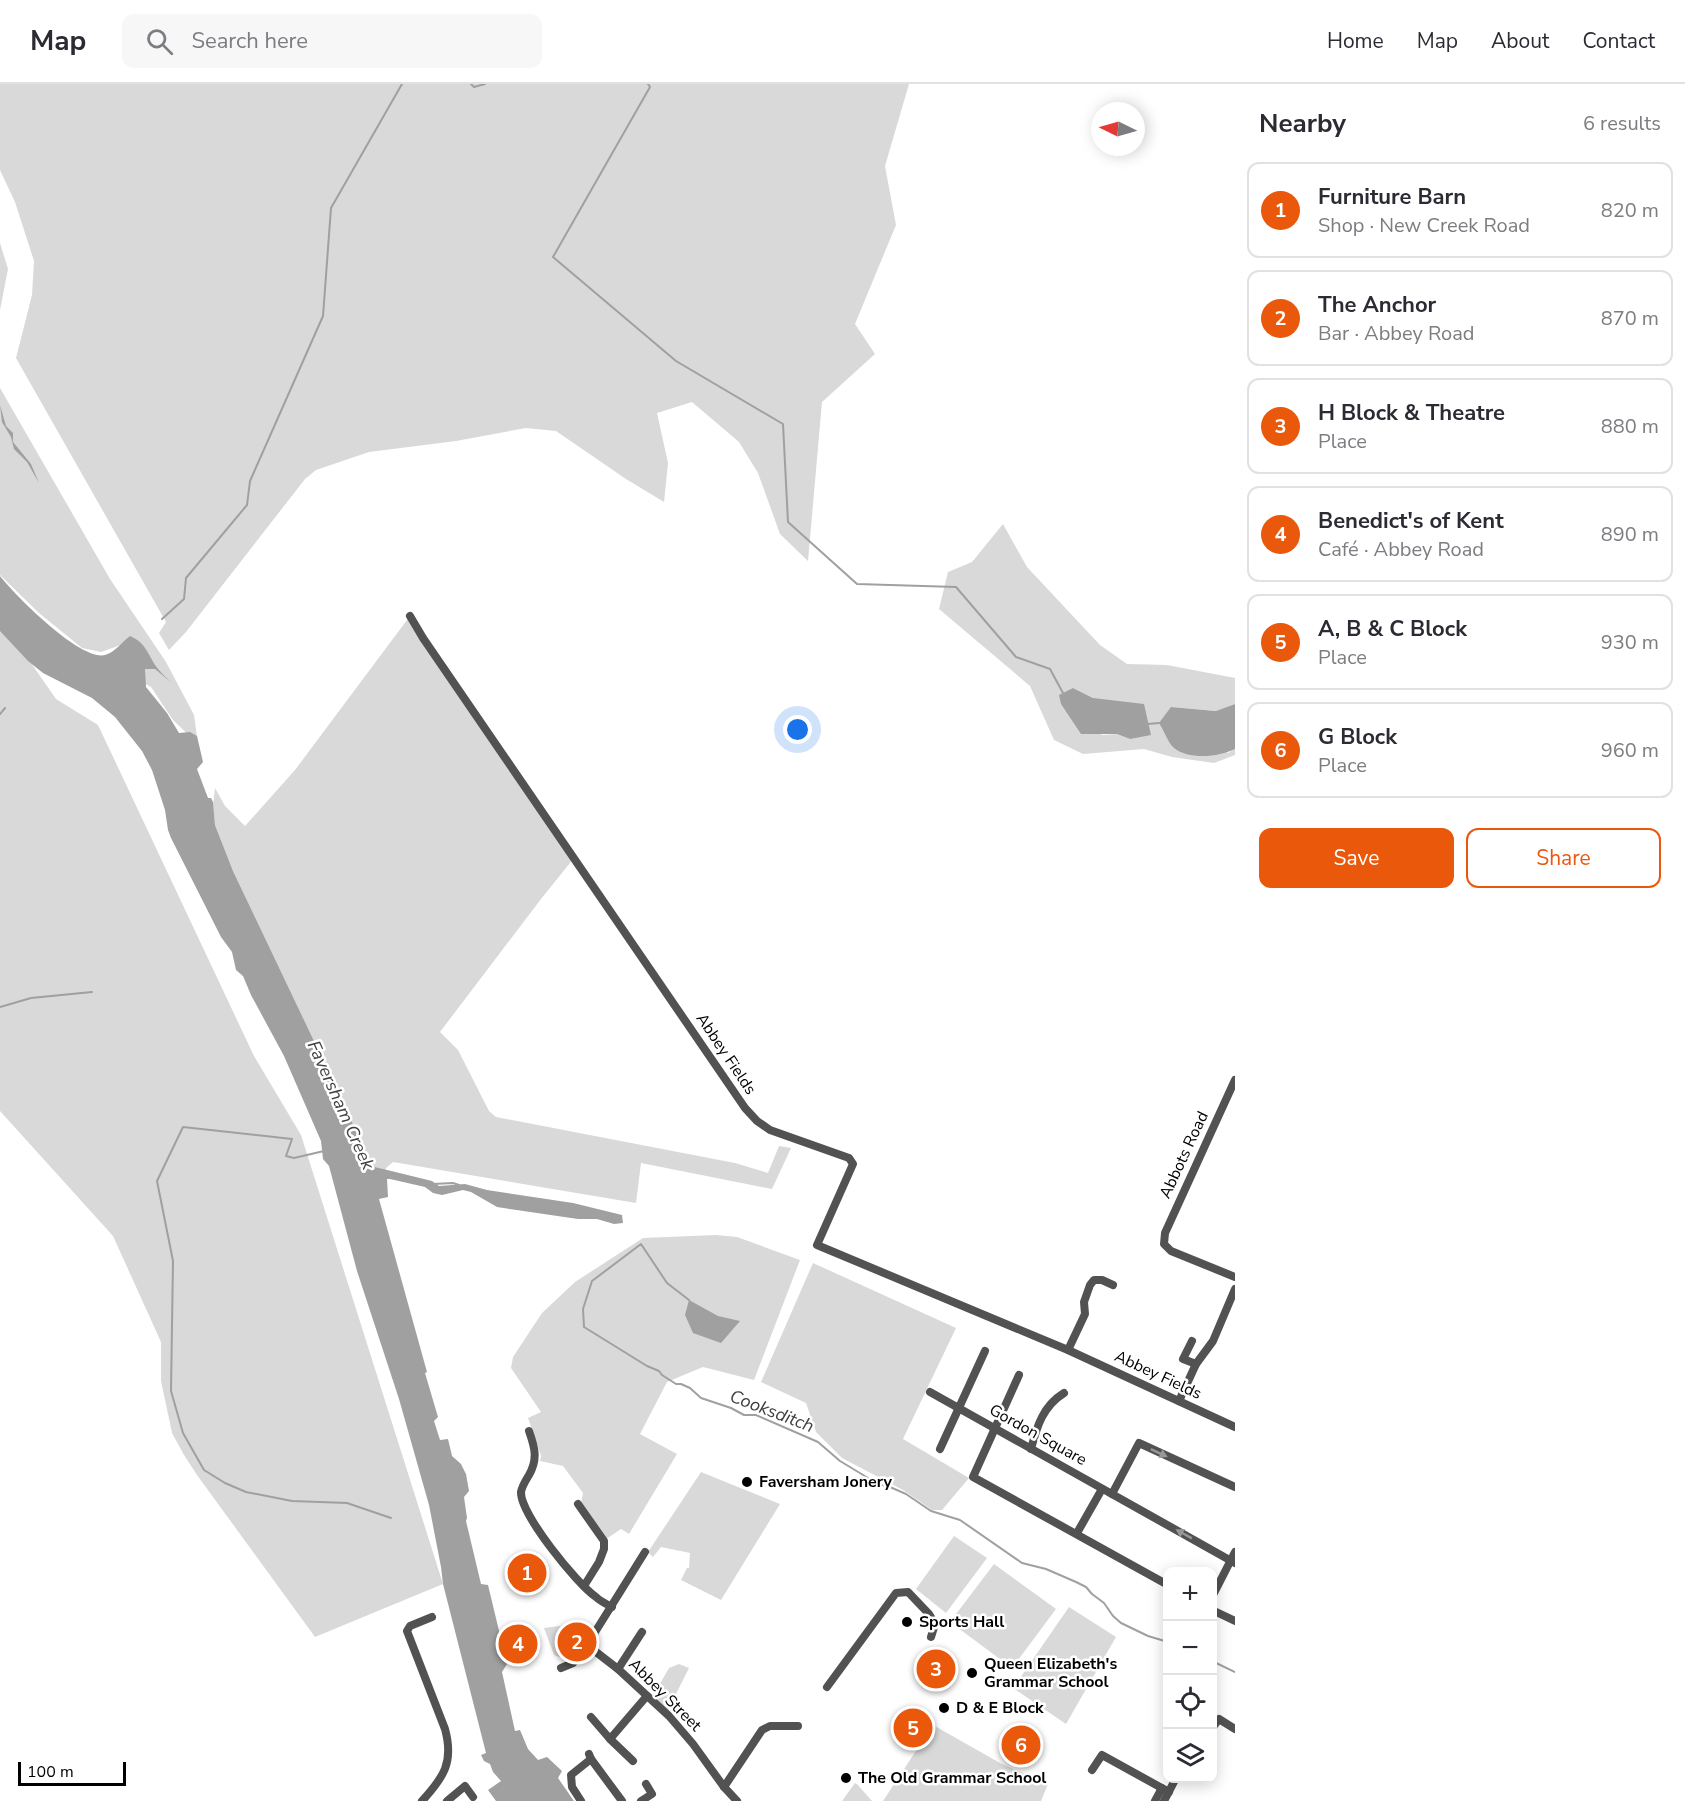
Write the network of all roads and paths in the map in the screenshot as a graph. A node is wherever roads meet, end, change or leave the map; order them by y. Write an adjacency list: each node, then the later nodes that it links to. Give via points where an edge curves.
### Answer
1 (410, 616): 7 (street, Abbey Fields, via 745,1108 770,1130 849,1158 853,1164 817,1245)
2 (1235, 1080): 3 (street, Abbots Road, via 1165,1233 1164,1244 1171,1251)
3 (1235, 1276)
4 (1113, 1285): 7 (street, via 1102,1280 1090,1285 1084,1302 1085,1314)
5 (1235, 1289): 9 (street, via 1213,1341)
6 (1192, 1341): 9 (street, via 1183,1359)
7 (1068, 1350): 13 (street, Abbey Fields)
8 (985, 1351): 14 (street)
9 (1196, 1364): 13 (street)
10 (1019, 1376): 16 (street)
11 (930, 1392): 14 (street, Gordon Square)
12 (1064, 1393): 19 (street, via 1053,1394)
13 (1179, 1401): 15 (street, Abbey Fields)
14 (958, 1408): 16 (street, Gordon Square); 18 (street)
15 (1235, 1427)
16 (995, 1429): 19 (street, Gordon Square); 24 (street, via 974,1477)
17 (529, 1431): 28 (street, via 536,1456 522,1490 524,1503 550,1549)
18 (940, 1449)
19 (1031, 1449): 21 (street, Gordon Square)
20 (1235, 1487): 22 (street, one-way to 20, via 1139,1443)
21 (1102, 1489): 22 (street, Gordon Square); 24 (street)
22 (1112, 1494): 26 (street, Gordon Square, one-way to 22)
23 (578, 1504): 28 (street, via 604,1541 600,1562)
24 (1077, 1533): 27 (street)
25 (645, 1552): 30 (street)
26 (1234, 1559): 29 (street)
27 (1163, 1583)
28 (584, 1586): 30 (street)
29 (1217, 1588)
30 (612, 1607): 36 (street)
31 (1217, 1612): 33 (street)
32 (432, 1617): 53 (street, via 407,1630 449,1743 444,1773)
33 (1235, 1621)
34 (642, 1632): 38 (street)
35 (931, 1637): 39 (street, via 935,1624 929,1614 908,1592 896,1593)
36 (587, 1646): 37 (street, via 573,1663); 38 (street, Abbey Street)
37 (561, 1668)
38 (618, 1669): 40 (street, Abbey Street)
39 (827, 1687)
40 (646, 1697): 45 (street); 50 (street, Abbey Street, via 669,1716)
41 (591, 1717): 45 (street)
42 (1217, 1722): 44 (street, via 1219,1719)
43 (794, 1726): 50 (street, via 762,1730)
44 (1235, 1729)
45 (610, 1738): 46 (street)
46 (633, 1761)
47 (1092, 1770): 51 (street, via 1102,1755)
48 (1172, 1783): 51 (street)
49 (646, 1784): 57 (street, via 652,1794)
50 (724, 1787): 58 (street, Abbey Street)
51 (1166, 1790): 59 (street); 60 (street)
52 (474, 1797): 54 (street, via 465,1786)
53 (424, 1799)
54 (447, 1801)
55 (581, 1801): 56 (street, via 572,1787 571,1775 590,1757)
56 (622, 1801)
57 (641, 1801)
58 (737, 1801)
59 (1155, 1801)
60 (1164, 1801)

